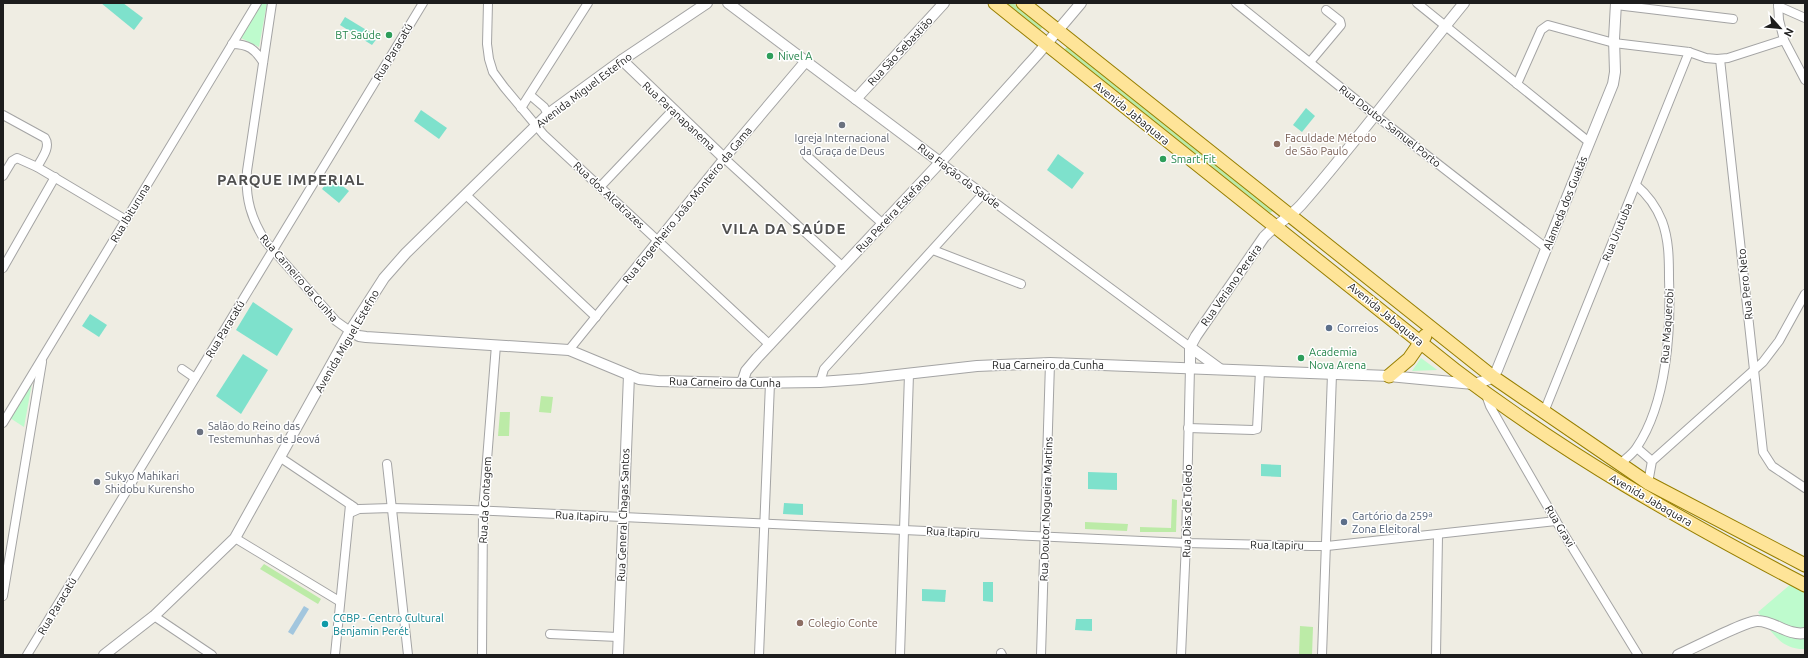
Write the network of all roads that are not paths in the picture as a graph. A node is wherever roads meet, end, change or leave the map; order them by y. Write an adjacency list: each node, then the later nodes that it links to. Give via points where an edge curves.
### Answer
1 (257, 3): 24 (street, Rua Ibituruna)
2 (272, 3): 30 (street, Rua Carneiro da Cunha)
3 (423, 3): 59 (street, Rua Paracatú)
4 (488, 3): 36 (street, Rua dos Alcatrazes, via 488,44 493,72)
5 (588, 3): 34 (street)
6 (707, 3): 28 (street, Avenida Miguel Estefno)
7 (728, 3): 29 (street, Rua Fiação da Saúde)
8 (944, 3): 35 (street, Rua São Sebastião)
9 (995, 3): 25 (main road, Avenida Jabaquara)
10 (1023, 3): 21 (main road, Avenida Jabaquara)
11 (1081, 3): 21 (street, Rua Pereira Estefano)
12 (1236, 3): 31 (street, Rua Doutor Samuel Porto)
13 (1417, 3): 20 (street)
14 (1464, 3): 20 (street, Rua Veriano Pereira)
15 (1616, 4): 19 (street); 23 (street, Alameda dos Guatás)
16 (1778, 5): 18 (street); 22 (street)
17 (1326, 10): 31 (street, via 1340,21 1340,25)
18 (1805, 18)
19 (1733, 19)
20 (1446, 26): 33 (street); 39 (street, Rua Veriano Pereira)
21 (1058, 31): 25 (street, Rua Pereira Estefano); 53 (main road, Avenida Jabaquara)
22 (1784, 40): 27 (street); 32 (street)
23 (1614, 43): 26 (street); 33 (street, via 1551,25 1545,26); 42 (street, Alameda dos Guatás, via 1613,84)
24 (232, 44): 30 (street, via 251,47); 54 (street, Rua Ibituruna)
25 (1046, 44): 45 (street, Rua Pereira Estefano); 56 (main road, Avenida Jabaquara)
26 (1689, 52): 27 (street, via 1706,58); 49 (street, Rua Urutuba)
27 (1720, 59): 79 (street, Rua Pero Neto)
28 (622, 60): 37 (street, Rua Paranapanema); 38 (street, Avenida Miguel Estefno)
29 (806, 61): 35 (street, Rua Fiação da Saúde); 44 (street, Rua Engenheiro João Monteiro da Gama)
30 (264, 62): 59 (street, Rua Carneiro da Cunha, via 246,185 253,221)
31 (1310, 62): 39 (street, Rua Doutor Samuel Porto)
32 (1805, 80)
33 (1516, 84): 42 (street)
34 (530, 95): 36 (street); 38 (street)
35 (856, 99): 45 (street, Rua Fiação da Saúde)
36 (521, 108): 41 (street, Rua dos Alcatrazes)
37 (673, 110): 44 (street, Rua Paranapanema); 50 (street)
38 (548, 114): 41 (street, Avenida Miguel Estefno)
39 (1375, 115): 53 (street, Rua Veriano Pereira, via 1299,206); 58 (street, Rua Doutor Samuel Porto)
40 (3, 116): 46 (street, via 46,139 48,148)
41 (536, 126): 50 (street, Rua dos Alcatrazes); 52 (street, Avenida Miguel Estefno)
42 (1589, 142): 58 (street, Alameda dos Guatás)
43 (807, 156): 55 (street)
44 (724, 158): 57 (street, Rua Engenheiro João Monteiro da Gama); 61 (street, Rua Paranapanema)
45 (940, 162): 51 (street, Rua Fiação da Saúde); 55 (street, Rua Pereira Estefano)
46 (37, 167): 47 (street, via 17,158); 48 (street)
47 (3, 176)
48 (54, 177): 54 (street); 62 (street)
49 (1636, 185): 92 (street, Rua Urutuba); 95 (street, Rua Maquerobi, via 1651,199 1662,222 1669,254 1670,288 1667,352 1661,385 1653,414)
50 (600, 187): 57 (street, Rua dos Alcatrazes)
51 (983, 194): 60 (street); 72 (street, Rua Fiação da Saúde)
52 (466, 195): 65 (street); 67 (street, Avenida Miguel Estefno, via 384,278)
53 (1289, 214): 56 (street, Rua Veriano Pereira); 66 (main road, Avenida Jabaquara)
54 (126, 220): 73 (street, Rua Ibituruna)
55 (882, 224): 61 (street, Rua Pereira Estefano)
56 (1274, 226): 68 (main road, Avenida Jabaquara); 72 (street, Rua Veriano Pereira, via 1196,336)
57 (657, 240): 65 (street, Rua Engenheiro João Monteiro da Gama); 70 (street, Rua dos Alcatrazes)
58 (1546, 248): 85 (street, Alameda dos Guatás)
59 (273, 250): 67 (street, Rua Carneiro da Cunha, via 336,321); 86 (street, Rua Paracatú)
60 (933, 250): 63 (street); 87 (street, via 824,369)
61 (843, 267): 70 (street, Rua Pereira Estefano)
62 (3, 268)
63 (1021, 284)
64 (1805, 294): 79 (street, via 1779,341)
65 (596, 317): 71 (street, Rua Engenheiro João Monteiro da Gama)
66 (1431, 327): 68 (main road); 85 (main road, Avenida Jabaquara)
67 (350, 331): 69 (street, Rua Carneiro da Cunha, via 366,337); 96 (street, Avenida Miguel Estefno)
68 (1421, 342): 84 (main road, via 1408,359); 90 (main road, Avenida Jabaquara)
69 (496, 345): 71 (street, Rua Carneiro da Cunha); 104 (street, Rua da Contagem)
70 (770, 345): 88 (street, Rua Pereira Estefano, via 746,371)
71 (569, 350): 83 (street, Rua Carneiro da Cunha)
72 (1190, 351): 75 (street, Rua Veriano Pereira); 76 (street); 78 (street)
73 (43, 356): 93 (street, Rua Ibituruna); 116 (street)
74 (1050, 363): 75 (street, Rua Carneiro da Cunha); 81 (street, Rua Carneiro da Cunha, via 977,366); 109 (street, Rua Doutor Nogueira Martins)
75 (1178, 367): 76 (street, Rua Carneiro da Cunha)
76 (1190, 368): 78 (street, Rua Carneiro da Cunha); 94 (street, Rua Dias de Toledo)
77 (182, 369): 86 (street)
78 (1220, 369): 80 (street, Rua Carneiro da Cunha)
79 (1755, 370): 97 (street); 101 (street, Rua Pero Neto, via 1765,458 1778,471)
80 (1260, 371): 82 (street, Rua Carneiro da Cunha); 94 (street, via 1257,429)
81 (909, 374): 87 (street, Rua Carneiro da Cunha); 108 (street)
82 (1332, 374): 84 (street, Rua Carneiro da Cunha); 113 (street)
83 (629, 375): 88 (street, Rua Carneiro da Cunha, via 658,381); 105 (street, Rua General Chagas Santos)
84 (1389, 376): 90 (street, Rua Carneiro da Cunha)
85 (1493, 377): 90 (street); 92 (main road, Avenida Jabaquara)
86 (195, 378): 124 (street, Rua Paracatú)
87 (820, 382): 89 (street, Rua Carneiro da Cunha)
88 (742, 383): 89 (street, Rua Carneiro da Cunha)
89 (770, 383): 107 (street)
90 (1473, 384): 91 (main road, Avenida Jabaquara)
91 (1486, 395): 106 (street, Rua Gravi); 115 (main road, Avenida Jabaquara, via 1597,469)
92 (1544, 412): 99 (main road, Avenida Jabaquara)
93 (3, 422)
94 (1188, 428): 112 (street, Rua Dias de Toledo)
95 (1637, 448): 97 (street); 99 (street, Rua Maquerobi)
96 (281, 458): 103 (street); 111 (street, Avenida Miguel Estefno)
97 (1652, 460): 100 (street)
98 (387, 464): 102 (street)
99 (1620, 464): 100 (main road, Avenida Jabaquara)
100 (1648, 483): 114 (main road, Avenida Jabaquara)
101 (1805, 488)
102 (391, 508): 103 (street, Rua Itapiru); 104 (street, Rua Itapiru); 127 (street)
103 (350, 509): 117 (street)
104 (483, 511): 105 (street, Rua Itapiru); 128 (street, Rua da Contagem)
105 (622, 518): 107 (street, Rua Itapiru); 121 (street, Rua General Chagas Santos)
106 (1556, 522): 110 (street, Rua Itapiru); 136 (street, Rua Gravi)
107 (764, 524): 108 (street, Rua Itapiru); 130 (street)
108 (904, 530): 109 (street, Rua Itapiru); 131 (street)
109 (1045, 536): 112 (street, Rua Itapiru); 132 (street, Rua Doutor Nogueira Martins)
110 (1438, 536): 113 (street, Rua Itapiru); 135 (street)
111 (235, 538): 117 (street); 118 (street, Avenida Miguel Estefno)
112 (1186, 543): 113 (street, Rua Itapiru); 133 (street, Rua Dias de Toledo)
113 (1327, 546): 134 (street)
114 (1805, 565)
115 (1805, 585)
116 (3, 596)
117 (339, 601): 126 (street)
118 (154, 616): 123 (street, Avenida Miguel Estefno); 125 (street)
119 (1805, 633): 122 (street, via 1796,634 1756,620)
120 (550, 634): 121 (street)
121 (618, 637): 129 (street, Rua General Chagas Santos)
122 (1694, 652): 137 (street)
123 (107, 654)
124 (27, 655)
125 (212, 655)
126 (335, 655)
127 (408, 655)
128 (482, 655)
129 (618, 655)
130 (759, 655)
131 (900, 655)
132 (1041, 655)
133 (1181, 655)
134 (1322, 655)
135 (1436, 655)
136 (1638, 655)
137 (1678, 655)

